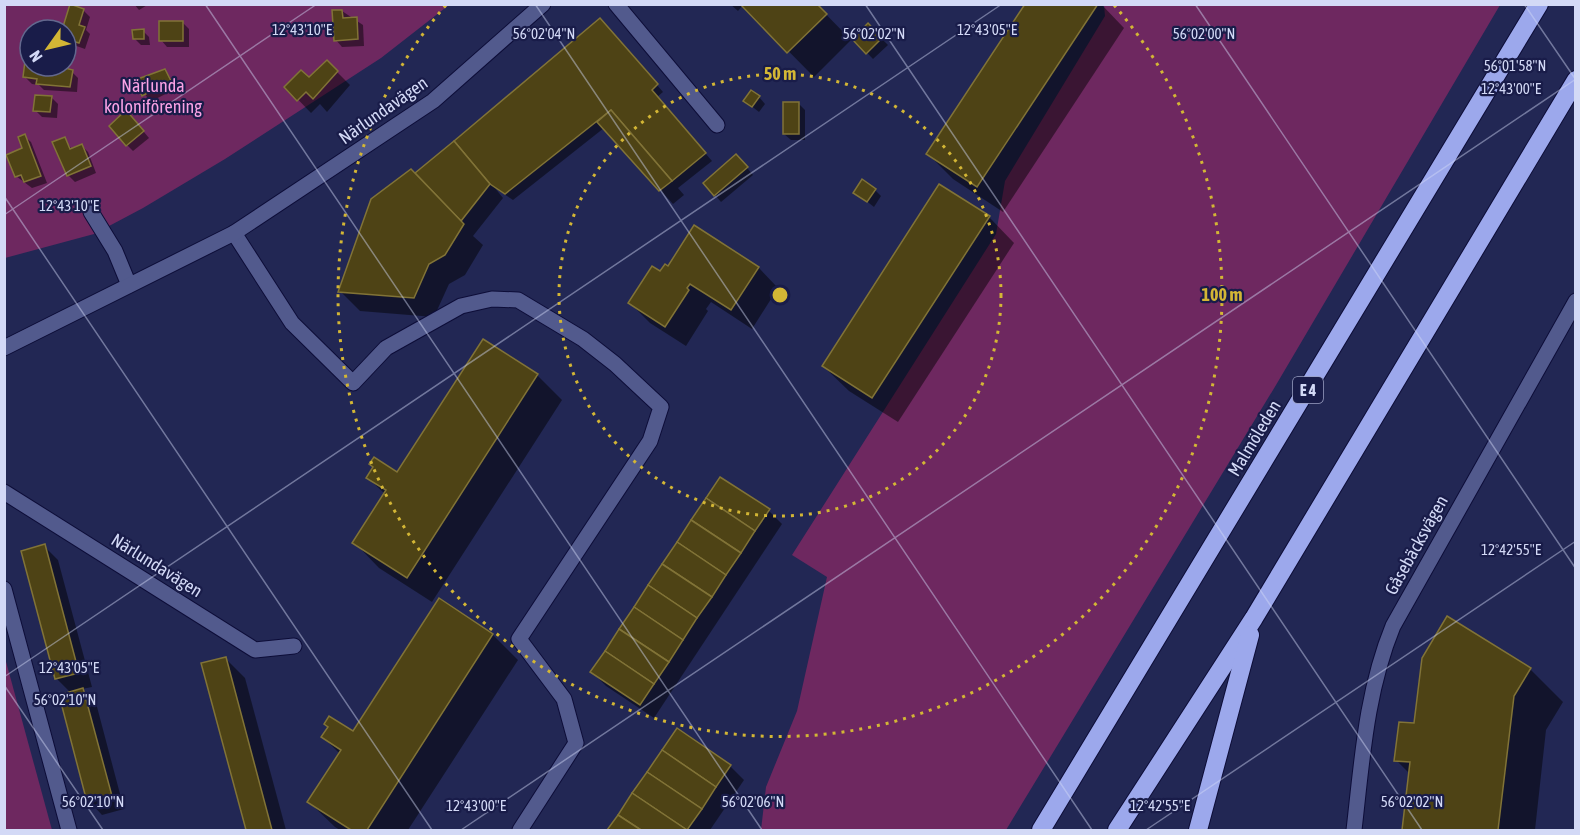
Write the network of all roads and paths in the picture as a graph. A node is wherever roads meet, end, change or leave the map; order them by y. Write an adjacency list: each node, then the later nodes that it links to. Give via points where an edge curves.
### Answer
1 (543, 4): 7 (street, Närlundavägen, via 433,101)
2 (616, 4): 5 (street)
3 (1539, 4): 17 (highway, Malmöleden / E 4)
4 (1575, 80): 13 (highway)
5 (717, 125)
6 (91, 212): 8 (street, via 115,251)
7 (234, 233): 8 (street, Närlundavägen); 16 (street, via 292,323 353,383 386,348 460,306 492,299 518,300 583,339 661,407 650,441 519,639 564,699 576,743)
8 (129, 285): 10 (street, Närlundavägen)
9 (1575, 301): 20 (street, Gåsebäcksvägen, via 1393,626 1378,663 1369,706)
10 (4, 348)
11 (4, 492): 14 (street, Närlundavägen, via 255,650)
12 (4, 589): 15 (street)
13 (1254, 618): 18 (highway); 19 (highway)
14 (294, 646)
15 (71, 829)
16 (520, 831)
17 (1041, 831)
18 (1117, 831)
19 (1198, 831)
20 (1354, 831)

